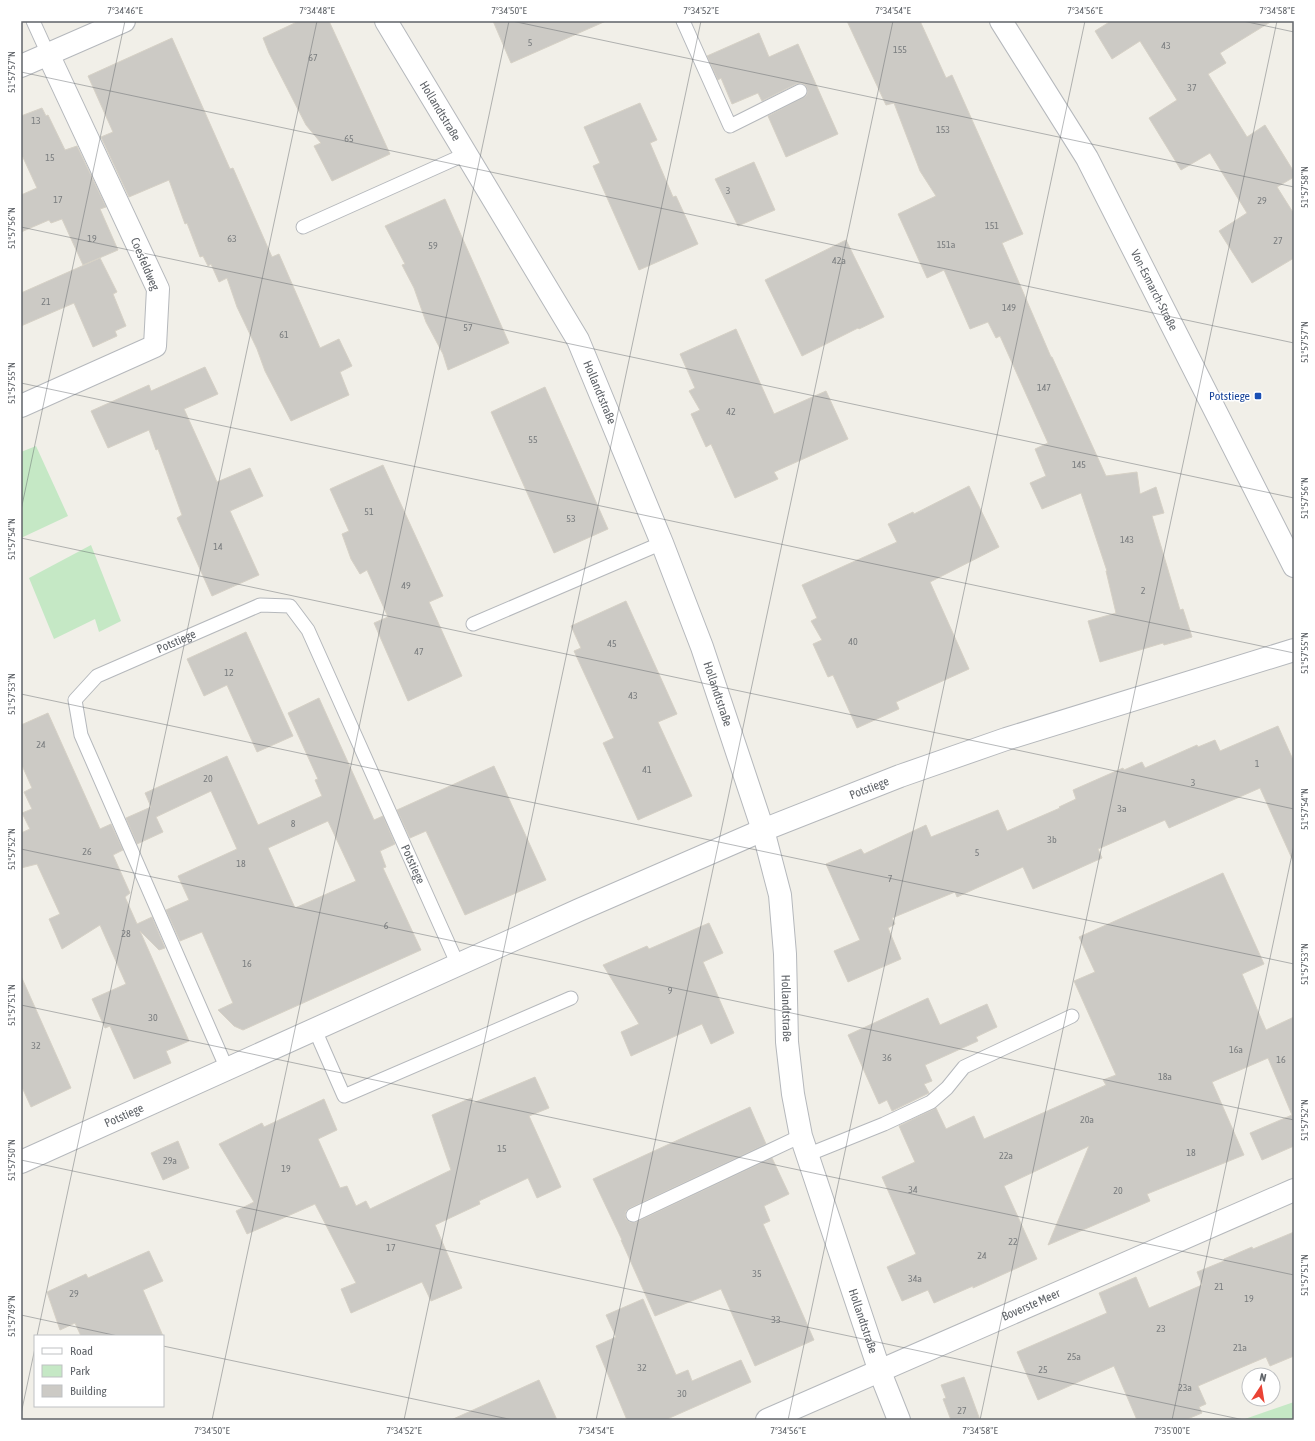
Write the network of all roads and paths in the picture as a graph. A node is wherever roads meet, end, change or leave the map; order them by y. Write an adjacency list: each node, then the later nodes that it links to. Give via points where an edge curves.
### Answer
1 (34, 21): 6 (lane)
2 (124, 21): 6 (street)
3 (386, 21): 9 (street, Hollandtstraße)
4 (683, 21): 8 (lane, via 730,126)
5 (1001, 21): 13 (street, Von-Esmarch-Straße, via 1087,158)
6 (48, 54): 7 (street); 11 (street, Coesfeldweg, via 158,289 155,346)
7 (21, 66)
8 (800, 91)
9 (466, 154): 10 (lane); 12 (street, Hollandtstraße, via 578,340)
10 (303, 227)
11 (21, 406)
12 (662, 543): 14 (lane); 16 (street, Hollandtstraße, via 702,647)
13 (1294, 566)
14 (473, 624)
15 (1294, 650): 16 (street, Potstiege, via 1006,739 900,776)
16 (763, 830): 17 (street, Potstiege); 22 (street, Hollandtstraße, via 780,895 785,954 787,1042 793,1094)
17 (458, 965): 20 (street, Potstiege); 21 (lane, Potstiege, via 308,630 290,606 260,605 97,676 76,700 81,735)
18 (571, 998): 20 (lane, via 344,1096)
19 (1072, 1016): 22 (lane, via 964,1067 947,1088 931,1102 878,1126)
20 (315, 1030): 21 (street, Potstiege)
21 (227, 1069): 23 (street, Potstiege)
22 (804, 1145): 25 (lane); 26 (street, Hollandtstraße)
23 (21, 1162)
24 (1294, 1190): 26 (street, Boverste Meer)
25 (633, 1215)
26 (880, 1372): 27 (street, Boverste Meer); 28 (street, Hollandtstraße)
27 (767, 1420)
28 (899, 1420)

